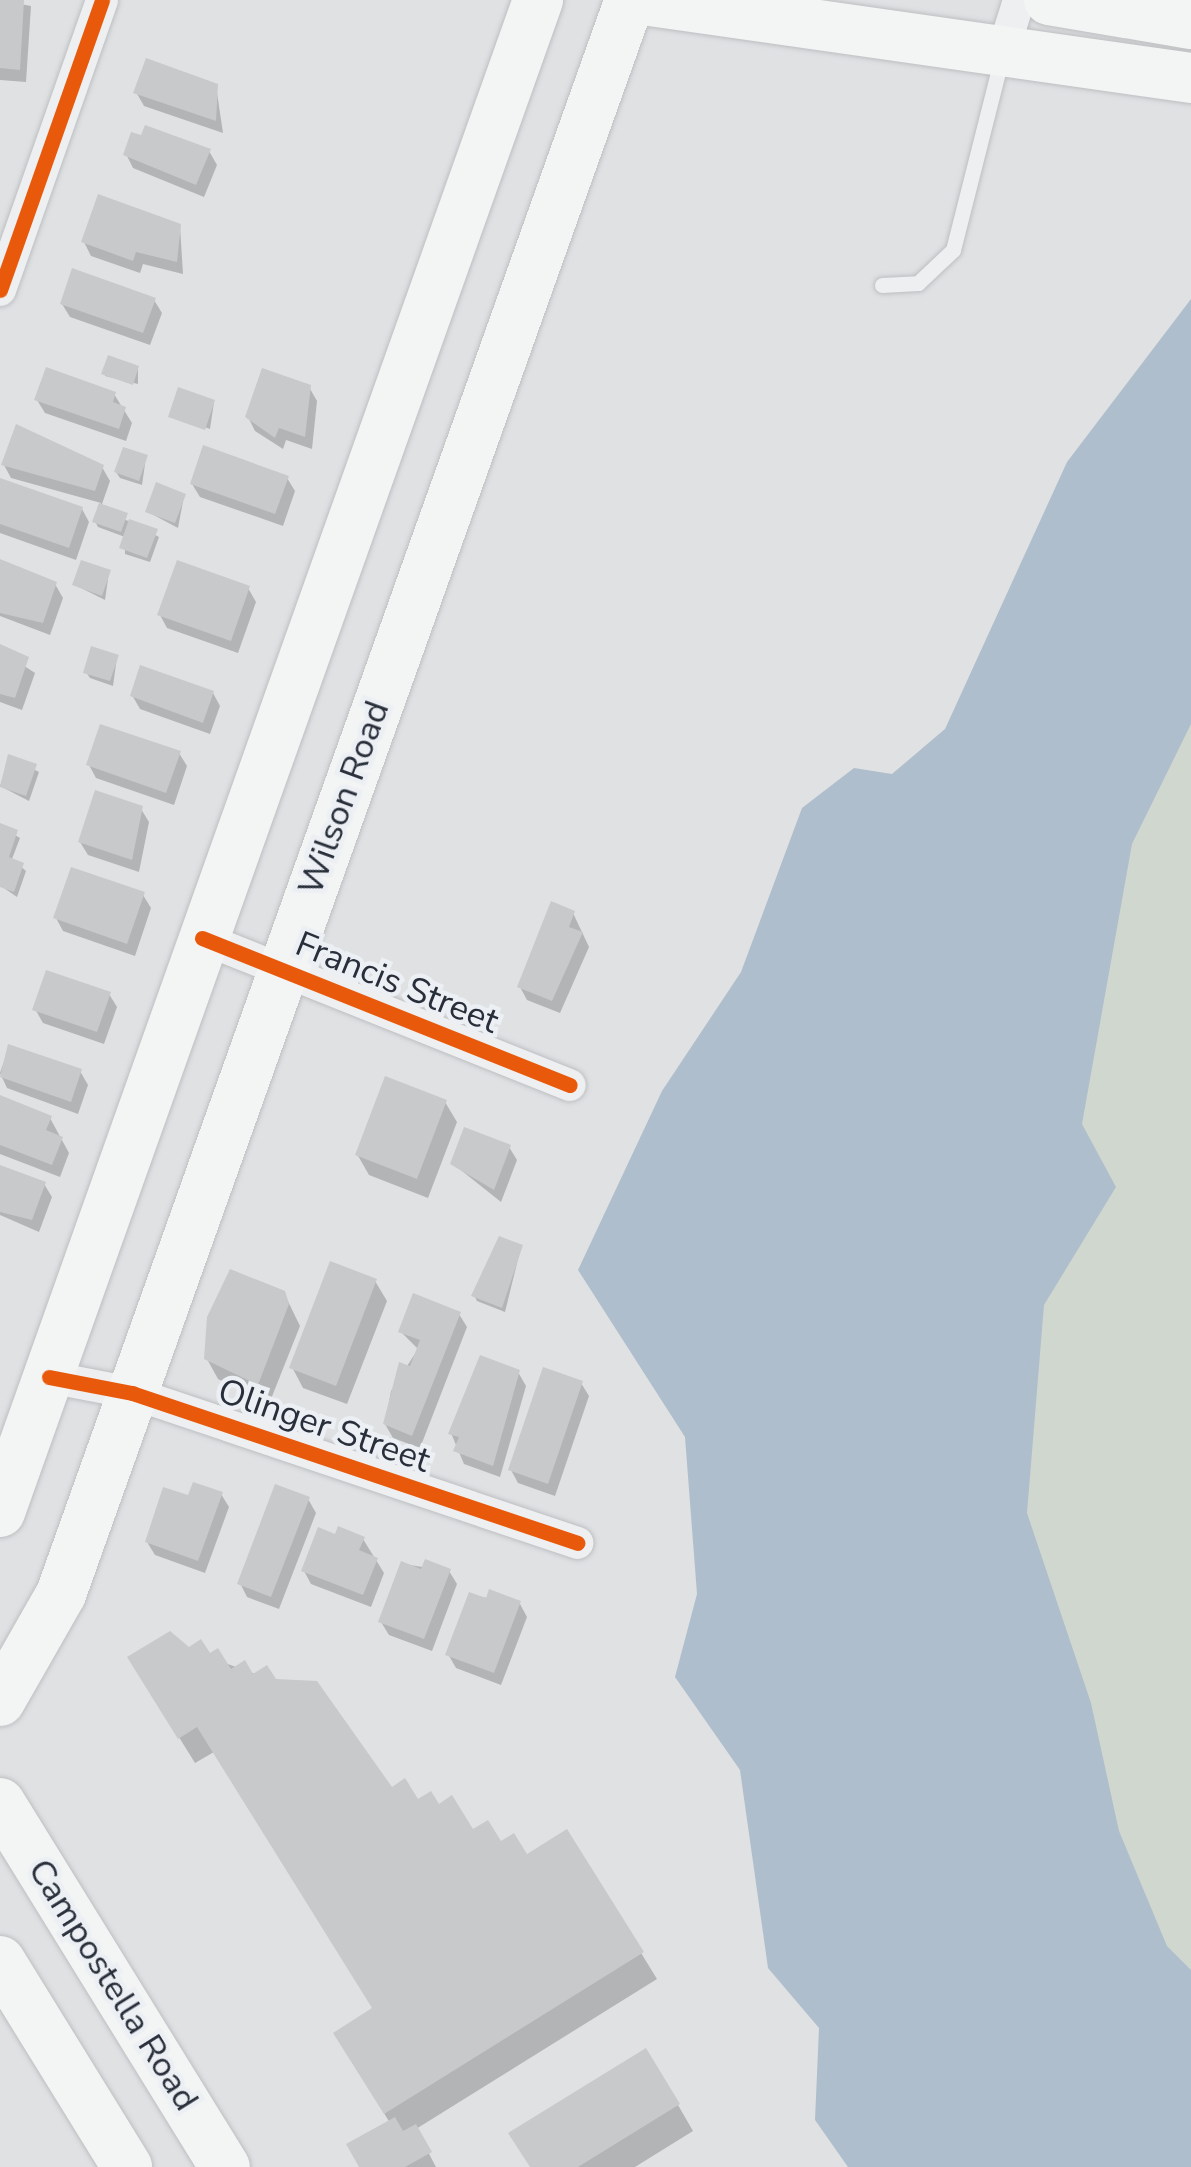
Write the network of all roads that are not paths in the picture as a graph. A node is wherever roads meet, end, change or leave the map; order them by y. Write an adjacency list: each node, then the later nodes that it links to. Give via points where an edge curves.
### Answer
1 (102, 0): 11 (street)
2 (538, 0): 12 (main road)
3 (630, 0): 13 (main road, Wilson Road)
4 (643, 0): 8 (main road)
5 (1019, 0): 8 (street)
6 (1049, 0): 7 (main road)
7 (1191, 24)
8 (1004, 48): 9 (main road); 10 (lane, via 953,250 918,283)
9 (1191, 78)
10 (882, 285)
11 (0, 290)
12 (202, 938): 13 (street, Francis Street); 15 (main road)
13 (282, 969): 14 (street, Francis Street); 16 (main road, Wilson Road)
14 (570, 1084)
15 (48, 1377): 16 (street, Olinger Street); 17 (main road)
16 (132, 1394): 18 (street, Olinger Street); 19 (main road, Wilson Road, via 62,1594)
17 (0, 1512)
18 (578, 1543)
19 (0, 1701)
20 (0, 1802): 23 (main road, Campostella Road)
21 (0, 1961): 22 (main road)
22 (127, 2167)
23 (225, 2167)

